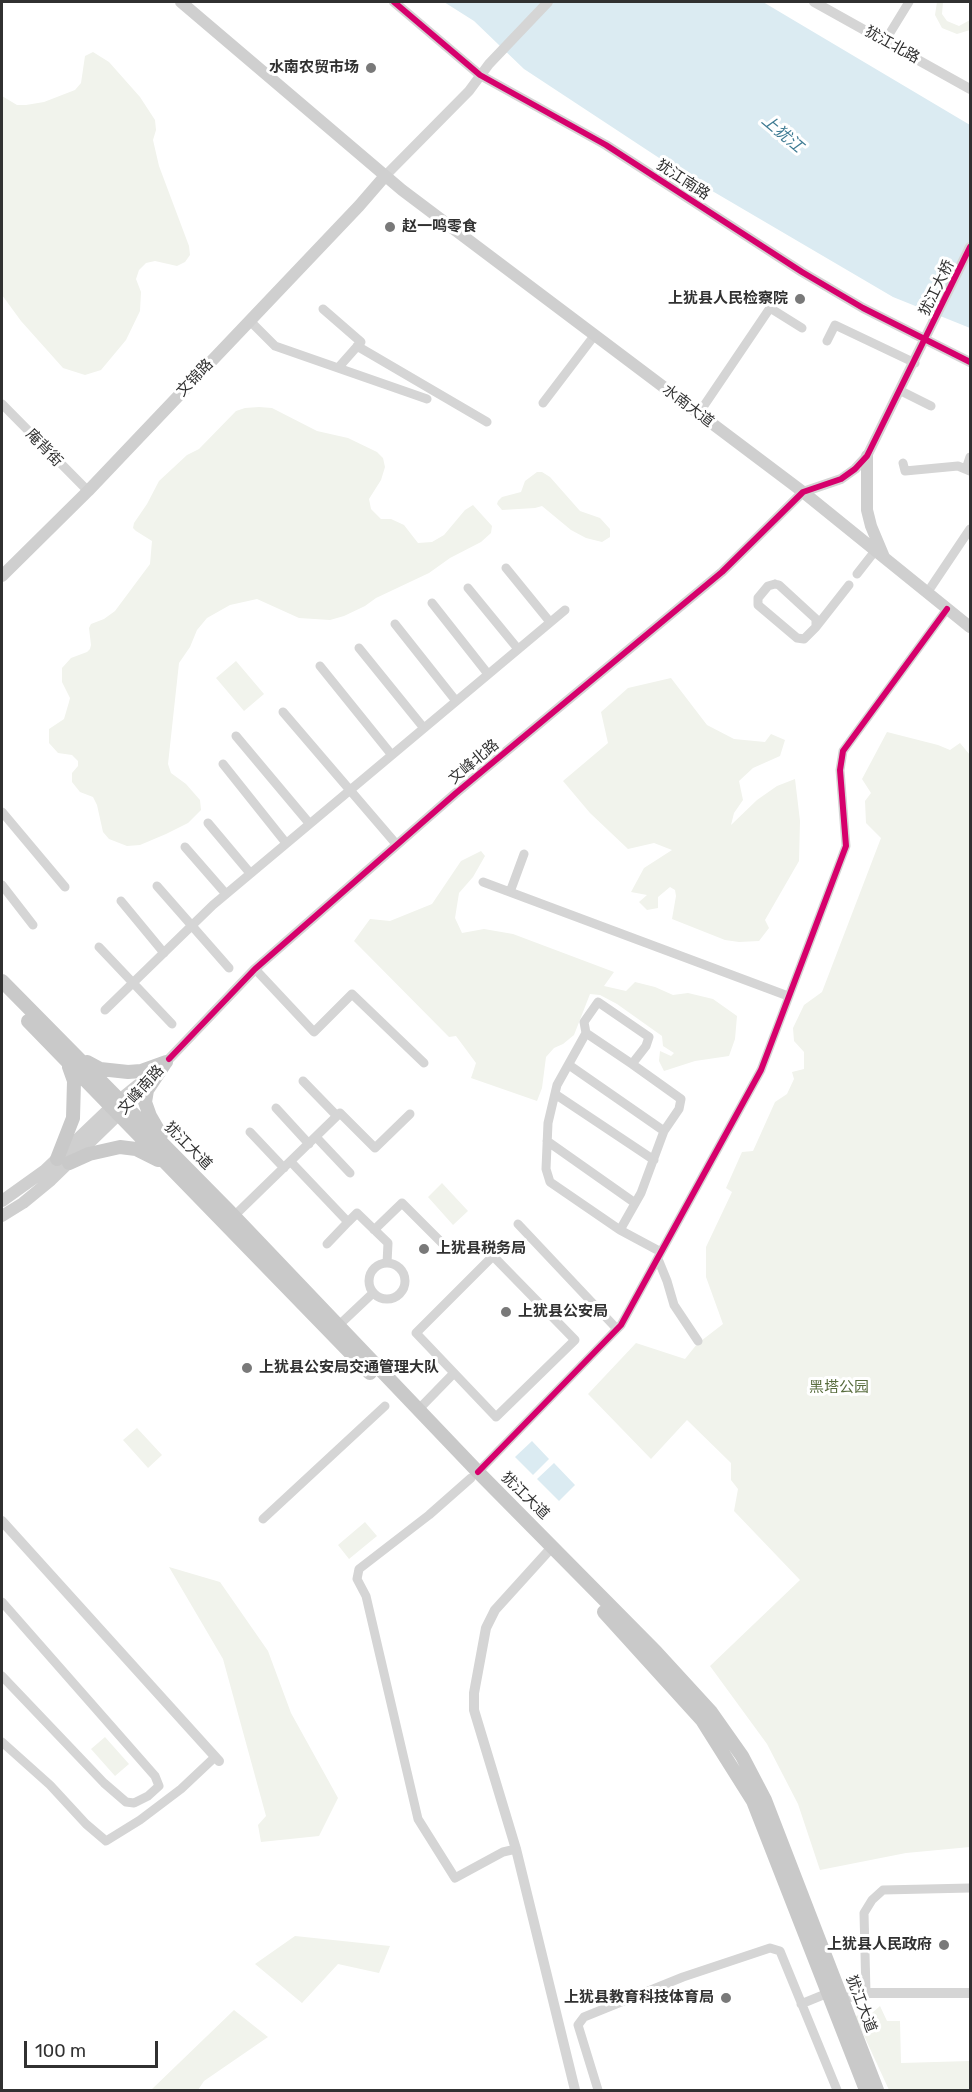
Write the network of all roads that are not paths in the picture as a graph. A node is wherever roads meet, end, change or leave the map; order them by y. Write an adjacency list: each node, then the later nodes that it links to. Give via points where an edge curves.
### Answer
1 (181, 2): 11 (main road, 水南大道)
2 (394, 2): 9 (street, 犹江南路)
3 (549, 2): 9 (street)
4 (814, 2): 7 (street, 犹江北路)
5 (840, 2): 7 (street)
6 (909, 2): 8 (street)
7 (834, 12): 8 (street, 犹江北路)
8 (885, 41): 10 (street, 犹江北路)
9 (480, 75): 11 (street); 17 (street, 犹江南路, via 606,145 802,272)
10 (970, 89)
11 (385, 176): 14 (main road, 文锦路); 16 (main road, 水南大道)
12 (970, 247): 17 (street, 犹江大桥)
13 (323, 309): 19 (street, via 361,342)
14 (250, 321): 22 (street, via 275,346); 34 (main road, 文锦路)
15 (802, 328): 28 (street, via 770,308)
16 (594, 336): 25 (street); 28 (main road, 水南大道)
17 (926, 340): 20 (street, 犹江南路); 21 (street, 犹江大桥)
18 (827, 341): 21 (street, via 835,325)
19 (357, 346): 22 (street); 29 (street)
20 (970, 362)
21 (915, 363): 23 (street, 犹江大桥)
22 (338, 368): 24 (street)
23 (901, 391): 27 (street); 30 (street, 犹江大桥)
24 (427, 399)
25 (543, 403)
26 (2, 404): 34 (street, 庵背街)
27 (931, 406)
28 (699, 413): 35 (main road, 水南大道)
29 (487, 422)
30 (867, 456): 35 (street, 犹江大桥, via 841,479); 37 (main road, via 867,510)
31 (970, 457): 33 (street)
32 (903, 463): 33 (street, via 905,471 958,466)
33 (968, 470)
34 (88, 491): 40 (main road, 文锦路)
35 (803, 492): 37 (main road, 水南大道); 66 (street, 文峰北路, via 722,572)
36 (970, 531): 43 (street)
37 (880, 555): 39 (street); 43 (main road, 水南大道)
38 (506, 568): 47 (street)
39 (857, 574)
40 (2, 576)
41 (849, 585): 49 (street)
42 (468, 588): 52 (street)
43 (927, 592): 45 (main road, 水南大道)
44 (432, 603): 54 (street)
45 (948, 609): 50 (main road, 水南大道); 86 (street, via 843,751 840,770 846,846)
46 (565, 610): 47 (street)
47 (550, 622): 52 (street)
48 (395, 624): 55 (street)
49 (816, 627): 49 (street, via 804,639 796,638 760,608 758,598 768,586 779,585 814,615)
50 (970, 627)
51 (359, 648): 57 (street)
52 (518, 649): 54 (street)
53 (320, 666): 59 (street)
54 (488, 674): 55 (street)
55 (456, 701): 57 (street)
56 (283, 712): 61 (street)
57 (423, 727): 59 (street)
58 (236, 736): 64 (street)
59 (391, 754): 61 (street)
60 (223, 764): 65 (street)
61 (348, 790): 64 (street); 66 (street)
62 (2, 812): 73 (street)
63 (208, 823): 69 (street)
64 (309, 823): 65 (street)
65 (286, 843): 69 (street)
66 (397, 844): 82 (street, 文峰北路)
67 (185, 847): 75 (street)
68 (524, 854): 74 (street)
69 (250, 873): 75 (street)
70 (483, 882): 74 (street)
71 (2, 885): 77 (street)
72 (157, 886): 78 (street)
73 (65, 887)
74 (510, 892): 86 (street)
75 (226, 894): 78 (street)
76 (121, 901): 80 (street)
77 (33, 925)
78 (191, 926): 80 (street); 81 (street)
79 (99, 947): 84 (street)
80 (164, 953): 84 (street)
81 (229, 968)
82 (255, 969): 91 (street, 文峰北路); 92 (street, via 314,1032 352,994)
83 (2, 981): 90 (main road, 犹江大道)
84 (132, 984): 87 (street); 88 (street)
85 (2, 994): 90 (main road, 犹江大道)
86 (788, 996): 120 (street, via 761,1070)
87 (105, 1010)
88 (172, 1024)
89 (586, 1033): 93 (street); 93 (street, via 585,1022 598,1002 649,1037); 94 (street)
90 (71, 1059): 91 (main road, via 100,1069 128,1072); 97 (main road, 犹江大道); 106 (main road, via 73,1118)
91 (167, 1061): 97 (main road, 文峰南路); 107 (main road, via 147,1090 145,1102)
92 (424, 1064)
93 (632, 1064): 101 (street, via 681,1099)
94 (569, 1065): 96 (street); 101 (street)
95 (303, 1081): 100 (street)
96 (555, 1094): 104 (street); 105 (street)
97 (119, 1107): 106 (main road, 文峰南路); 107 (main road, 犹江大道)
98 (276, 1108): 103 (street)
99 (410, 1114): 100 (street, via 375,1148 340,1113)
100 (337, 1116): 103 (street)
101 (664, 1131): 105 (street)
102 (250, 1132): 108 (street)
103 (313, 1141): 108 (street); 109 (street)
104 (548, 1141): 111 (street); 117 (street, via 546,1169 550,1182)
105 (654, 1160): 111 (street)
106 (63, 1161): 107 (main road, via 120,1147); 110 (main road, 文峰南路); 112 (main road, 文峰南路, via 23,1203)
107 (172, 1162): 113 (main road, 犹江大道); 129 (main road, 犹江大道)
108 (288, 1165): 113 (street); 114 (street)
109 (350, 1173)
110 (2, 1201)
111 (635, 1203): 117 (street)
112 (2, 1216)
113 (234, 1216): 123 (main road, 犹江大道)
114 (348, 1222): 116 (street, via 357,1213); 118 (street)
115 (518, 1224): 124 (street)
116 (374, 1230): 119 (street, via 402,1203); 121 (street, via 388,1243)
117 (620, 1230): 120 (street)
118 (327, 1244)
119 (450, 1251)
120 (659, 1256): 124 (street); 125 (street, via 674,1305)
121 (387, 1263): 122 (street, via 378,1264 371,1271 368,1280); 122 (street, via 403,1272 404,1287 390,1299)
122 (373, 1293): 123 (street)
123 (338, 1326): 128 (main road, 犹江大道)
124 (617, 1329): 129 (street)
125 (698, 1341)
126 (454, 1373): 126 (street, via 416,1333 494,1256 575,1340 496,1417); 128 (street)
127 (385, 1406): 130 (street)
128 (418, 1410): 129 (main road, 犹江大道)
129 (474, 1475): 132 (main road, 犹江大道); 137 (street, via 359,1569 357,1580 366,1596 418,1819 455,1878)
130 (263, 1519)
131 (2, 1521): 136 (street)
132 (550, 1549): 137 (street, via 495,1610 486,1628 474,1693 474,1710); 139 (main road, 犹江大道, via 702,1720 729,1759 753,1801); 142 (main road, 犹江大道, via 656,1652 711,1712 742,1756 765,1800)
133 (2, 1602): 134 (street, via 155,1776 159,1786 134,1803 126,1802)
134 (2, 1676)
135 (2, 1742): 136 (street, via 106,1841 182,1789)
136 (217, 1759)
137 (516, 1849): 144 (street)
138 (970, 1888): 140 (street, via 883,1890 872,1900 864,1913)
139 (828, 1993): 143 (street); 147 (main road, 犹江大道)
140 (866, 1993): 141 (street); 142 (street)
141 (970, 1993)
142 (842, 2000): 148 (main road, 犹江大道)
143 (801, 2004): 145 (street, via 780,1952 770,1948 683,1977 584,2017 578,2025); 146 (street)
144 (575, 2091)
145 (598, 2091)
146 (837, 2091)
147 (866, 2091)
148 (877, 2091)

